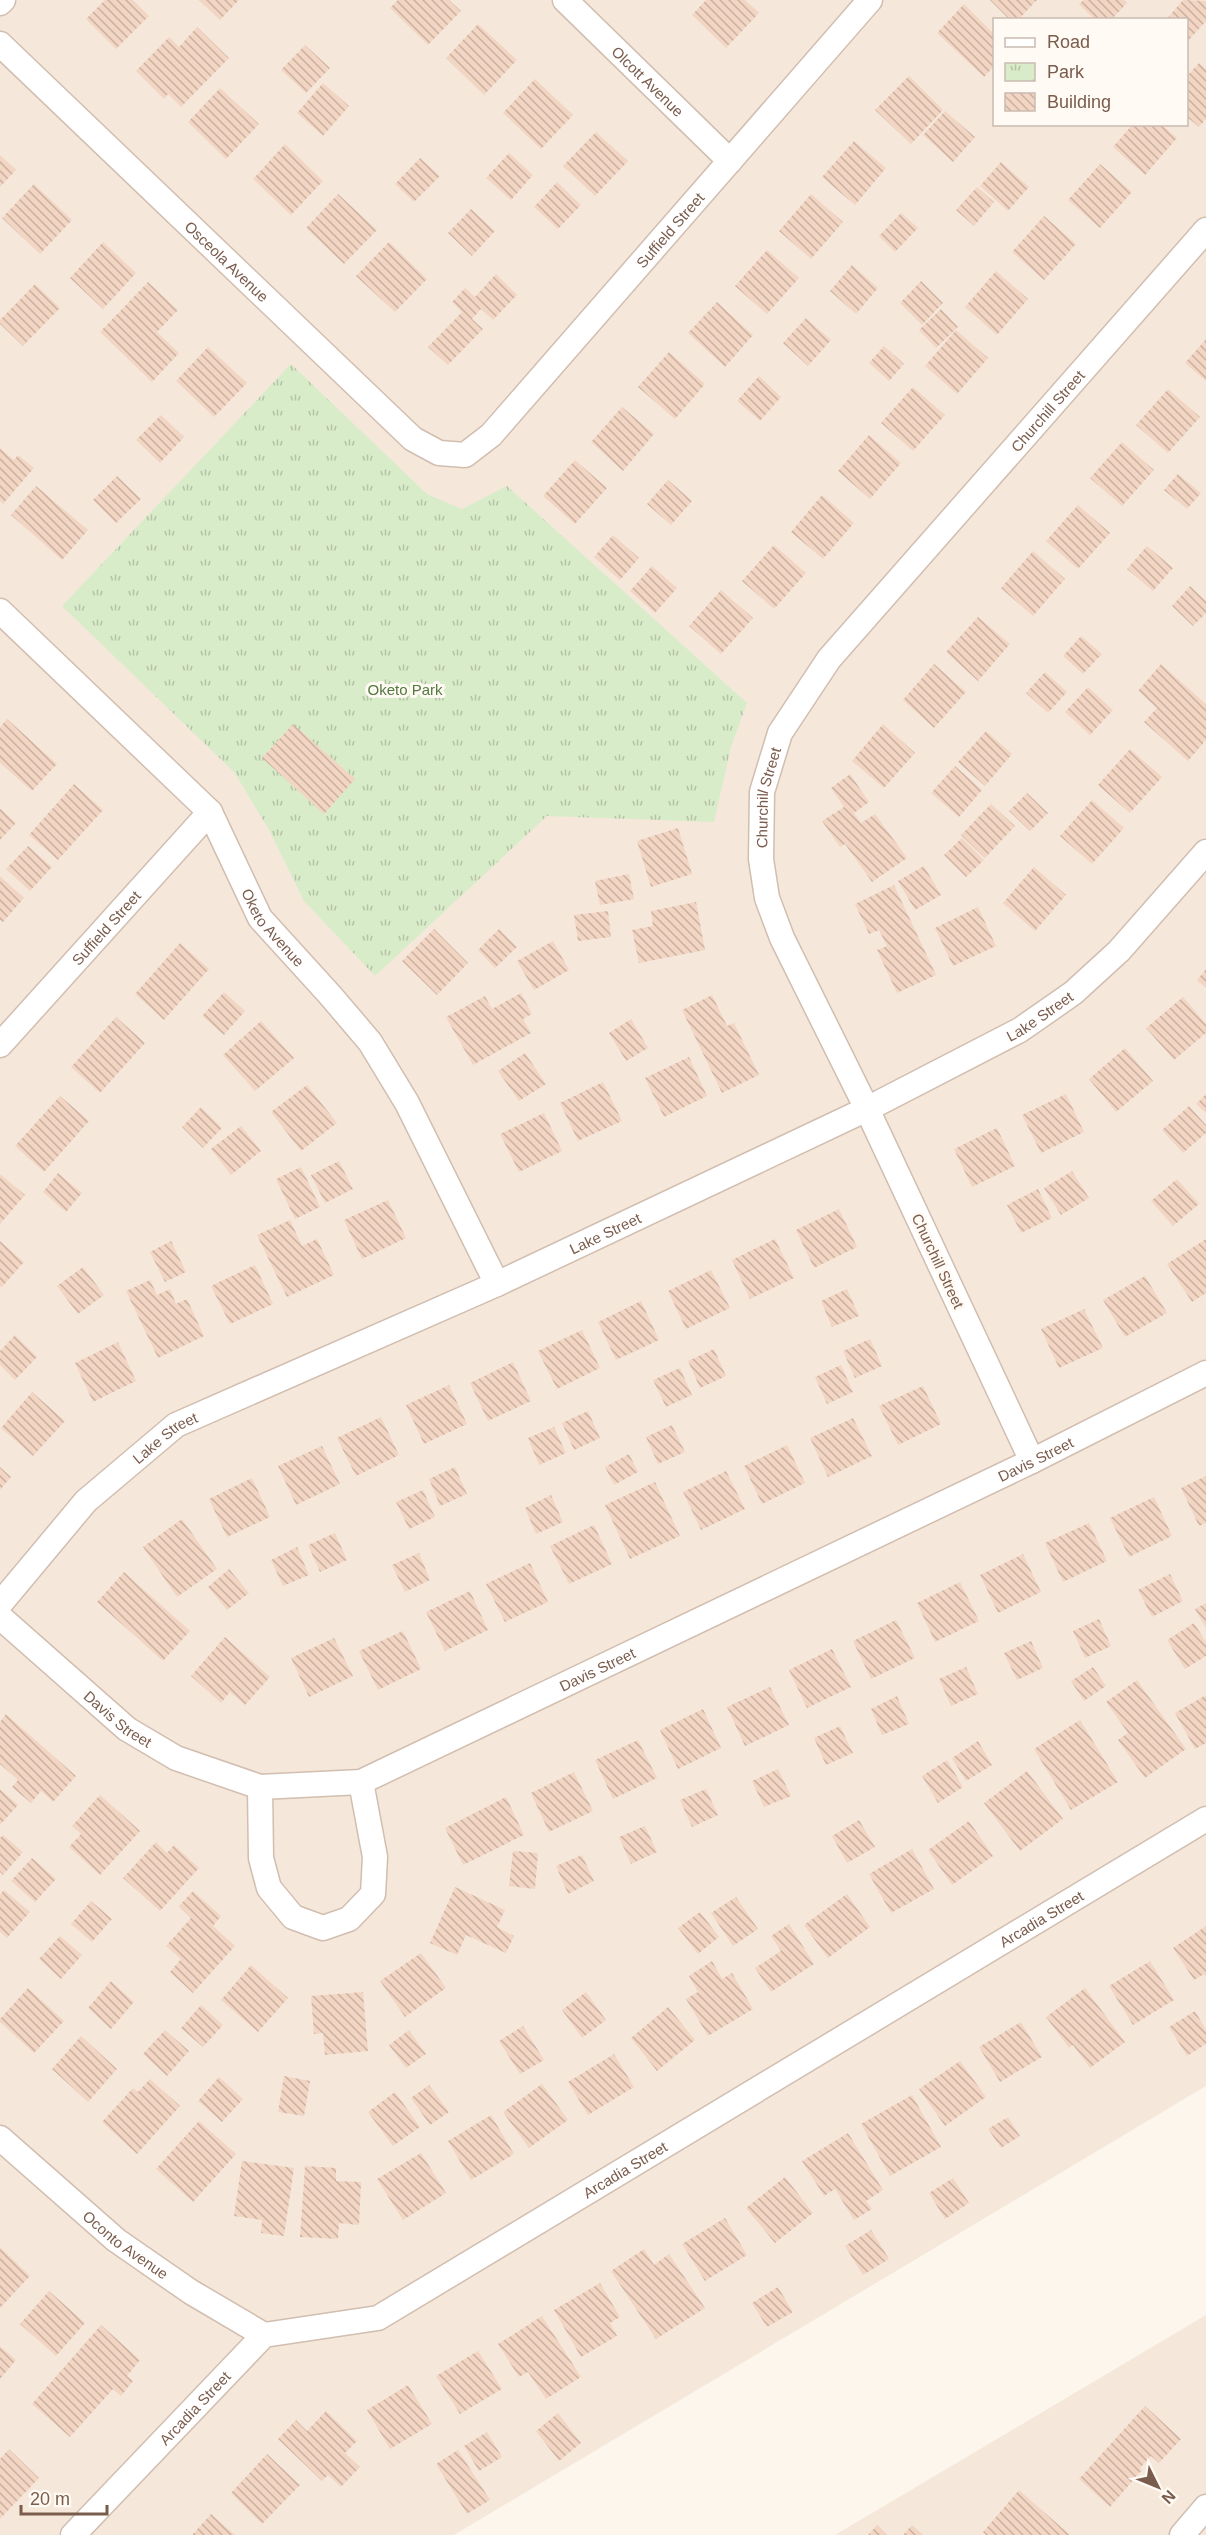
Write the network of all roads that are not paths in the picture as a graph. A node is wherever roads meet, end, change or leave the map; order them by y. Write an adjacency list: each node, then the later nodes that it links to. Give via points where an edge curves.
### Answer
1 (565, 0): 4 (street, Olcott Avenue)
2 (870, 0): 4 (street, Suffield Street)
3 (0, 44): 6 (street, Osceola Avenue, via 413,439 439,453)
4 (730, 161): 6 (street, Suffield Street, via 491,435)
5 (1206, 230): 11 (street, Churchill Street, via 829,659 780,733 762,792 761,859 767,898 782,938)
6 (465, 455)
7 (0, 611): 8 (street, Oketo Avenue)
8 (210, 812): 10 (street, Suffield Street); 12 (street, Oketo Avenue, via 260,918 370,1042 401,1092)
9 (1206, 852): 11 (street, Lake Street, via 1119,951 1073,993 1020,1030)
10 (0, 1045)
11 (867, 1110): 12 (street, Lake Street); 14 (street, Churchill Street)
12 (497, 1284): 15 (street, Lake Street, via 176,1425 86,1501)
13 (1206, 1373): 14 (street, Davis Street)
14 (1032, 1461): 17 (street, Davis Street)
15 (0, 1604)
16 (0, 1617): 18 (street, Davis Street, via 127,1730 176,1758)
17 (361, 1782): 18 (street, Davis Street); 18 (street, via 375,1857 373,1894 349,1919 323,1928 293,1917 269,1888 261,1858)
18 (260, 1787)
19 (1206, 1820): 21 (street, Arcadia Street, via 378,2318)
20 (0, 2138): 21 (street, Oconto Avenue, via 116,2240 190,2292)
21 (264, 2335): 23 (street, Arcadia Street)
22 (1206, 2507): 24 (street)
23 (73, 2535)
24 (1182, 2535)

